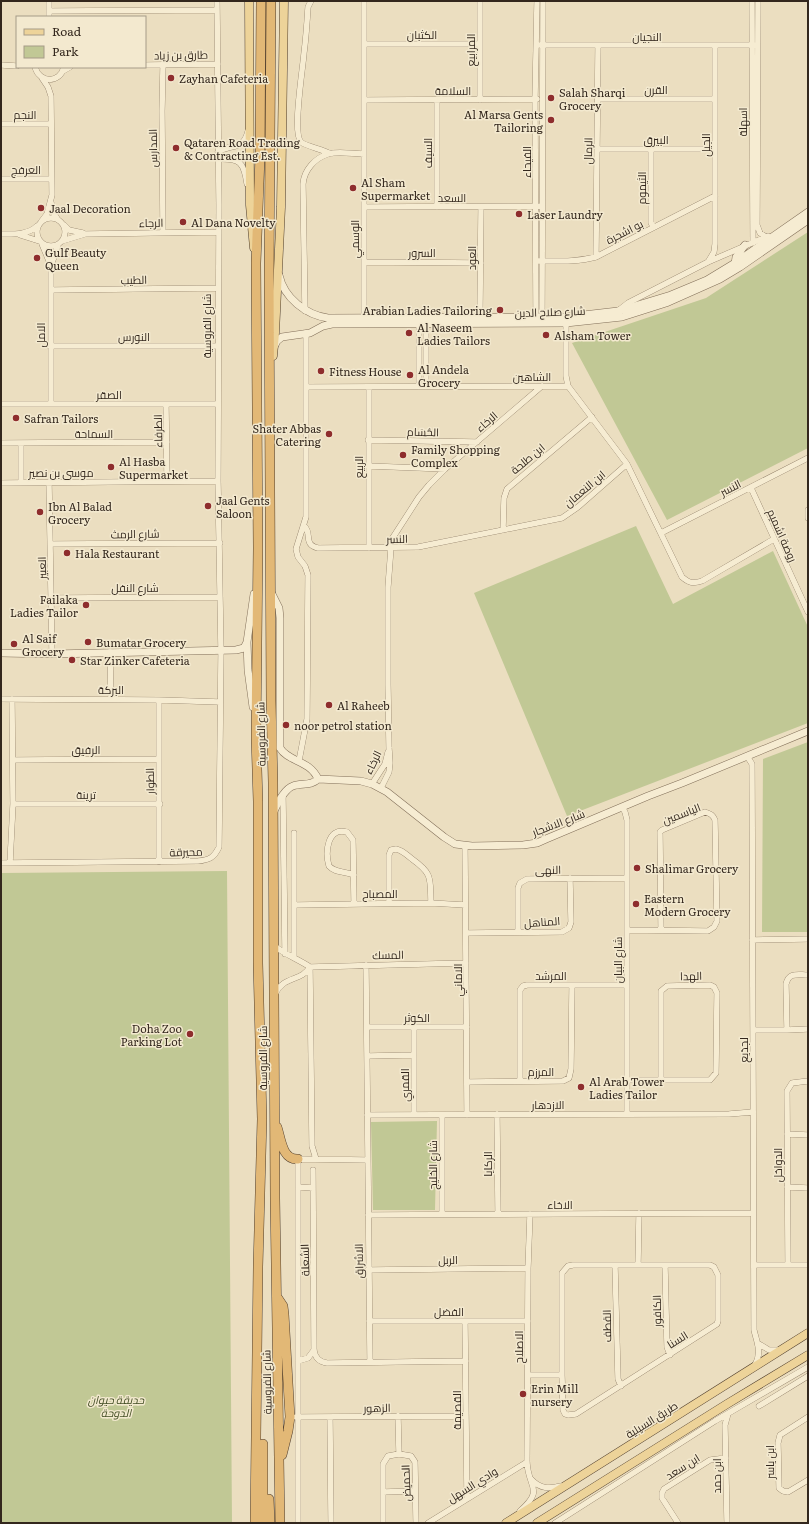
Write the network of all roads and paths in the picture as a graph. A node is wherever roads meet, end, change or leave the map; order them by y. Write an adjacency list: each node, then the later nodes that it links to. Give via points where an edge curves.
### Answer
1 (49, 1): 15 (street)
2 (217, 1): 14 (street, شارع الفروسية)
3 (249, 1): 40 (main road, شارع الفروسية)
4 (261, 1): 81 (highway, شارع الفروسية)
5 (271, 1): 101 (highway, شارع الفروسية)
6 (284, 1): 85 (main road, شارع الفروسية)
7 (311, 1): 47 (street, via 308,7 297,133 303,143)
8 (364, 1): 16 (street, الوسمي)
9 (480, 1): 17 (street, المرابيع)
10 (537, 1): 19 (street, الفيحاء)
11 (542, 1): 19 (street, الفيحاء)
12 (752, 1): 18 (street, اسهلة)
13 (758, 1): 18 (street, اسهلة)
14 (217, 10): 15 (street); 23 (street, شارع الفروسية)
15 (49, 14)
16 (364, 44): 17 (street, الكثبان); 35 (street, الوسمي)
17 (480, 44): 37 (street, المرابيع)
18 (754, 45): 21 (street, النجيان); 70 (street, اسهلة, via 757,225 760,233); 73 (street, اسهلة)
19 (539, 46): 20 (street, النجيان); 33 (street, الفيحاء)
20 (598, 46): 21 (street, النجيان); 32 (street, الرمال)
21 (714, 46): 34 (street, الجيل)
22 (163, 64): 23 (street, طارق بن زياد); 25 (street, طارق بن زياد); 64 (street, المدارس)
23 (218, 64): 41 (street, شارع الفروسية)
24 (1, 65): 26 (street)
25 (146, 65)
26 (16, 66)
27 (36, 69): 29 (street)
28 (63, 69): 30 (street)
29 (42, 78): 30 (street); 31 (street)
30 (54, 79): 31 (street)
31 (50, 92): 39 (street)
32 (598, 98): 34 (street, القرن); 43 (street, الرمال)
33 (538, 99): 37 (street, السلامة); 55 (street, الفيحاء)
34 (715, 99): 45 (street, الجيل)
35 (364, 100): 36 (street, السلامة); 48 (street, الوسمي)
36 (437, 100): 37 (street, السلامة); 57 (street, السيف)
37 (480, 100)
38 (1, 124): 39 (street, النجم)
39 (50, 124): 51 (street)
40 (249, 124): 42 (street, via 243,142 237,147); 54 (main road, شارع الفروسية)
41 (218, 141): 42 (street); 46 (street, شارع الفروسية)
42 (226, 148): 46 (street)
43 (597, 149): 44 (street, البيرق); 77 (street, الرمال)
44 (651, 149): 45 (street, البيرق); 63 (street, الثيموم, via 651,223)
45 (715, 149): 52 (street, الجيل)
46 (218, 152): 49 (street, شارع الفروسية)
47 (329, 154): 48 (street); 89 (street, via 310,165 304,177)
48 (364, 154): 56 (street, الوسمي)
49 (218, 159): 54 (street, via 236,160 243,167); 65 (street, شارع الفروسية)
50 (1, 179): 51 (street, العرفج)
51 (51, 179): 53 (street)
52 (715, 196): 63 (street, بو اشجرة); 74 (street, الجيل)
53 (51, 202): 61 (street); 62 (street, via 47,214)
54 (250, 205): 81 (main road, شارع الفروسية)
55 (539, 206): 58 (street, السعد); 78 (street, الفيحاء)
56 (364, 207): 57 (street, السعد); 79 (street, الوسمي)
57 (437, 207): 58 (street, السعد)
58 (481, 207): 82 (street, العود)
59 (808, 212): 69 (street, شارع صلاح الدين)
60 (808, 220): 83 (street, شارع صلاح الدين)
61 (60, 222): 62 (street, via 50,218); 68 (street, الرجاء, via 69,230); 72 (street, via 65,232)
62 (40, 223): 67 (street, via 30,231); 71 (street, via 36,231)
63 (654, 227): 77 (street, بو اشجرة)
64 (163, 232): 65 (street, الرجاء); 68 (street, الرجاء)
65 (218, 232): 86 (street, شارع الفروسية)
66 (1, 234): 67 (street)
67 (16, 234): 71 (street)
68 (85, 234): 72 (street, الرجاء)
69 (776, 234): 70 (street, شارع صلاح الدين); 83 (street, شارع صلاح الدين)
70 (766, 237): 73 (street, شارع صلاح الدين)
71 (40, 242): 72 (street, via 50,247); 84 (street, الامل)
72 (60, 243): 84 (street, الامل)
73 (753, 243): 75 (street, شارع صلاح الدين)
74 (715, 244): 76 (street); 80 (street, الجيل)
75 (745, 245): 76 (street, شارع صلاح الدين); 83 (street, via 736,257)
76 (726, 253): 80 (street, شارع صلاح الدين)
77 (596, 257): 78 (street, بو اشجرة, via 573,261)
78 (538, 261): 92 (street, الفيحاء)
79 (364, 262): 82 (street, السرور); 94 (street, الوسمي)
80 (708, 262): 90 (street, شارع صلاح الدين, via 628,302)
81 (256, 263): 136 (highway, شارع الفروسية)
82 (481, 263): 88 (street, العود)
83 (737, 265): 90 (street, شارع صلاح الدين, via 703,282)
84 (51, 266): 87 (street, الامل)
85 (278, 268): 89 (street, شارع صلاح الدين, via 283,287); 100 (main road, شارع الفروسية)
86 (218, 288): 87 (street, الطيب); 99 (street, شارع الفروسية)
87 (51, 290): 98 (street, الامل)
88 (480, 309)
89 (305, 311): 91 (street, شارع صلاح الدين)
90 (618, 314): 93 (street, شارع صلاح الدين)
91 (324, 318): 94 (street, شارع صلاح الدين); 96 (street)
92 (539, 320): 93 (street, شارع صلاح الدين); 95 (street, شارع صلاح الدين)
93 (566, 320): 103 (street, الشاهين)
94 (364, 322): 95 (street, شارع صلاح الدين); 96 (street, شارع صلاح الدين)
95 (423, 322): 106 (street); 107 (street)
96 (325, 326): 97 (street, شارع صلاح الدين)
97 (306, 333): 100 (street, شارع صلاح الدين, via 282,336); 104 (street)
98 (50, 346): 99 (street, النورس); 109 (street, الامل)
99 (218, 346): 111 (street, شارع الفروسية)
100 (274, 347): 101 (main road, شارع الفروسية)
101 (269, 385): 139 (highway, شارع الفروسية)
102 (542, 386): 103 (street, الشاهين); 107 (street, الشاهين); 115 (street, الرخاء)
103 (568, 386): 112 (street)
104 (307, 387): 105 (street, الشاهين); 130 (street)
105 (369, 387): 106 (street, الشاهين); 113 (street, الربيع)
106 (419, 387): 107 (street, الشاهين)
107 (426, 387)
108 (1, 404): 109 (street, الصقر)
109 (51, 404): 110 (street, الصقر)
110 (166, 404): 111 (street, الصقر); 114 (street, الطرفاء)
111 (218, 404): 123 (street, شارع الفروسية)
112 (592, 417): 119 (street); 131 (street, ابن طلحة, via 507,488 504,498)
113 (368, 440): 115 (street, الحُسَام); 120 (street, الربيع)
114 (167, 442): 117 (street, السماحة); 122 (street, الطرفاء)
115 (477, 442): 121 (street, الرخاء)
116 (1, 443): 117 (street, السماحة)
117 (21, 443): 124 (street)
118 (808, 458): 127 (street, النسر)
119 (626, 464): 131 (street, ابن النعمان, via 562,518); 132 (street)
120 (368, 466): 121 (street); 137 (street, الربيع)
121 (445, 469): 138 (street, الرخاء, via 419,497 390,542)
122 (167, 481): 123 (street, موسى بن نصير); 125 (street, موسى بن نصير)
123 (218, 481): 134 (street, شارع الفروسية)
124 (21, 482): 125 (street, موسى بن نصير); 126 (street, موسى بن نصير)
125 (49, 482): 135 (street, العبير)
126 (1, 483)
127 (751, 488): 132 (street, النسر); 133 (street, روضة اشميم)
128 (808, 510): 129 (street)
129 (808, 518)
130 (304, 526): 137 (street, النسر, via 308,530 310,544 315,548); 161 (street, via 296,549 308,578 306,719)
131 (503, 530): 138 (street, النسر, via 418,548)
132 (661, 533): 133 (street, via 682,577 691,583 702,581)
133 (774, 539): 142 (street, روضة اشميم)
134 (220, 543): 135 (street, شارع الرمث); 140 (street, شارع الفروسية)
135 (50, 544): 141 (street, العبير)
136 (258, 548): 143 (street, شارع الفروسية); 156 (highway, شارع الفروسية)
137 (369, 548): 138 (street, النسر)
138 (389, 548): 157 (street, الرخاء)
139 (271, 592): 161 (street, شارع الفروسية, via 280,618 279,743 283,753); 169 (highway, شارع الفروسية)
140 (220, 597): 141 (street, شارع النفل); 145 (street, شارع الفروسية)
141 (51, 598): 148 (street, العبير)
142 (807, 607)
143 (247, 642): 144 (street, via 244,648); 149 (street, شارع الفروسية)
144 (236, 650): 145 (street); 149 (street, via 245,654)
145 (221, 651): 146 (street); 154 (street, شارع الفروسية)
146 (110, 652): 148 (street); 152 (street)
147 (1, 653): 148 (street)
148 (52, 654)
149 (248, 662): 156 (street, شارع الفروسية)
150 (1, 699): 151 (street, البركة)
151 (12, 699): 152 (street, البركة); 160 (street)
152 (111, 699): 153 (street, البركة)
153 (159, 700): 154 (street, البركة); 159 (street, الطوار)
154 (220, 702): 172 (street, محيرقة, via 219,847 209,860)
155 (808, 731): 158 (street, شارع الاشجار)
156 (256, 737): 252 (highway, شارع الفروسية, via 262,1119)
157 (389, 748): 163 (street, الرخاء, via 386,760); 164 (street, الرخاء, via 389,772)
158 (747, 756): 168 (street, شارع الاشجار); 190 (street, لجذيع, via 752,764)
159 (159, 759): 160 (street, الرفيق); 167 (street, الطوار)
160 (13, 760): 166 (street)
161 (299, 761): 162 (street, via 310,768)
162 (318, 779): 163 (street, شارع الاشجار); 165 (street, شارع الاشجار, via 313,783 293,786)
163 (372, 784): 164 (street, شارع الاشجار)
164 (381, 788): 171 (street, شارع الاشجار, via 444,837 455,844)
165 (283, 796): 169 (street, شارع الاشجار); 192 (street)
166 (13, 804): 167 (street, ترينة); 174 (street)
167 (160, 804): 172 (street, الطوار)
168 (622, 807): 171 (street, شارع الاشجار, via 537,843); 179 (street, شارع البيان, via 627,820)
169 (272, 816): 191 (highway, شارع الفروسية)
170 (294, 833): 183 (street)
171 (465, 846): 184 (street, الاماني)
172 (158, 862): 174 (street, محيرقة)
173 (1, 863): 174 (street, محيرقة)
174 (10, 863)
175 (354, 866): 176 (street); 176 (street, via 354,840 344,831 334,833 329,841 328,863 331,869); 177 (street)
176 (346, 871): 177 (street)
177 (354, 875): 180 (street)
178 (570, 878): 179 (street, النهى); 187 (street, النهى, via 528,879 520,883); 187 (street, المناهل, via 569,928 562,932)
179 (627, 878): 185 (street, شارع البيان)
180 (354, 903): 181 (street, المصباح); 183 (street, المصباح)
181 (388, 903): 182 (street, المصباح); 182 (street, via 389,855 391,850 396,848 428,872)
182 (431, 903): 184 (street, المصباح)
183 (294, 905): 193 (street)
184 (465, 905): 188 (street, الاماني)
185 (627, 930): 186 (street, الياسمين); 199 (street, شارع البيان)
186 (661, 930): 186 (street, الياسمين, via 708,931 717,921 715,820 709,813 705,812 660,832)
187 (518, 932): 188 (street, المناهل)
188 (466, 933): 194 (street, الاماني)
189 (808, 939): 190 (street)
190 (752, 940): 204 (street, لجذيع)
191 (273, 945): 192 (street); 200 (highway, شارع الفروسية)
192 (285, 954): 193 (street)
193 (294, 957): 196 (street)
194 (466, 963): 195 (street, المسك); 203 (street, الاماني)
195 (366, 965): 196 (street, المسك); 201 (street, الاشراق)
196 (310, 967): 200 (street, via 305,973 283,983); 225 (street, via 312,1146)
197 (808, 975): 205 (street, via 792,975 788,978)
198 (572, 985): 199 (street, المرشد); 211 (street, المرزم, via 572,1070 569,1078 563,1081); 211 (street, المرشد, via 527,985 520,990)
199 (627, 985): 209 (street, شارع البيان)
200 (274, 999): 221 (highway, شارع الفروسية)
201 (367, 1027): 202 (street, الكوثر); 207 (street, الاشراق)
202 (414, 1027): 203 (street, الكوثر); 208 (street, القمري)
203 (467, 1027): 213 (street, الاماني)
204 (753, 1030): 205 (street); 217 (street, لجذيع)
205 (787, 1030): 206 (street)
206 (808, 1030)
207 (367, 1056): 208 (street, القمري); 218 (street, الاشراق)
208 (414, 1056): 219 (street, القمري)
209 (628, 1080): 210 (street, الهدا); 216 (street, شارع البيان)
210 (661, 1080): 210 (street, الهدا, via 710,1080 716,1073 717,993 714,987 667,986 662,989)
211 (520, 1081): 213 (street, المرزم)
212 (808, 1081): 222 (street, الدواخل, via 792,1083 787,1091)
213 (467, 1082): 214 (street, الاماني)
214 (467, 1114): 215 (street, الازدهار); 220 (street, الازدهار)
215 (497, 1114): 216 (street, الازدهار); 235 (street, الركايا)
216 (628, 1114): 217 (street, الازدهار)
217 (753, 1114): 233 (street, لجذيع)
218 (367, 1115): 219 (street, الازدهار); 226 (street, الاشراق)
219 (414, 1115): 220 (street, الازدهار)
220 (442, 1115): 234 (street, شارع الخليج)
221 (274, 1118): 224 (highway, via 283,1147 288,1156); 246 (highway, شارع الفروسية)
222 (787, 1134): 223 (street); 229 (street, الدواخل)
223 (808, 1134)
224 (296, 1159): 225 (street); 228 (street)
225 (316, 1159): 226 (street)
226 (367, 1160): 237 (street, الاشراق)
227 (313, 1170): 230 (street, الشعلة)
228 (298, 1187): 230 (street); 258 (street)
229 (787, 1187): 231 (street); 242 (street, الدواخل)
230 (313, 1188): 253 (street, الشعلة)
231 (808, 1188)
232 (639, 1213): 233 (street, الاخاء); 236 (street, الاخاء); 239 (street)
233 (753, 1213): 241 (street, لجذيع)
234 (442, 1214): 235 (street, الاخاء); 237 (street, الاخاء)
235 (498, 1214): 236 (street, الاخاء)
236 (530, 1214): 244 (street, الاصلاح)
237 (368, 1215): 245 (street, الاشراق)
238 (615, 1265): 239 (street, السنا); 263 (street, السنا, via 573,1265 568,1266 562,1273); 267 (street, القطف, via 618,1379)
239 (638, 1265): 240 (street, السنا)
240 (665, 1265): 255 (street, الكافور, via 667,1347); 255 (street, السنا, via 710,1266 714,1267 718,1275 717,1324)
241 (754, 1265): 242 (street); 251 (street, لجذيع, via 754,1330)
242 (788, 1265): 243 (street)
243 (808, 1265)
244 (528, 1268): 245 (street, الربل); 249 (street, الاصلاح)
245 (368, 1270): 247 (street, الاشراق)
246 (276, 1296): 273 (highway, via 281,1302 284,1314); 282 (highway, شارع الفروسية)
247 (369, 1321): 248 (street, الفضل); 259 (street, الاشراق)
248 (465, 1321): 249 (street, الفضل); 257 (street, القصيمة)
249 (528, 1321): 262 (street, الاصلاح)
250 (808, 1333): 254 (main road, طريق السيلية)
251 (759, 1344): 254 (street, via 768,1350); 260 (street, لجذيع, via 759,1356)
252 (258, 1349): 278 (highway); 289 (highway, شارع الفروسية)
253 (314, 1350): 258 (street, via 308,1358); 259 (street, via 316,1358 323,1362)
254 (780, 1350): 260 (main road, طريق السيلية)
255 (670, 1355): 267 (street, السنا)
256 (807, 1356): 299 (main road)
257 (466, 1361): 259 (street); 272 (street, القصيمة)
258 (298, 1362): 273 (street)
259 (370, 1362)
260 (754, 1366): 285 (main road, طريق السيلية)
261 (808, 1367): 265 (street)
262 (528, 1375): 263 (street); 281 (street, الاصلاح)
263 (562, 1375): 267 (street, السنا, via 564,1410 568,1415 576,1414)
264 (808, 1376): 268 (street)
265 (783, 1381): 266 (street); 268 (street)
266 (776, 1385): 268 (street); 270 (street)
267 (621, 1386)
268 (784, 1390): 269 (street)
269 (759, 1406)
270 (728, 1414): 276 (street); 277 (street, ابن حمد)
271 (398, 1416): 272 (street, الزهور); 274 (street, الزهور); 279 (street, الحميض)
272 (465, 1416): 288 (street, القصيمة)
273 (294, 1417): 274 (street, الزهور); 282 (highway); 293 (street)
274 (330, 1417): 294 (street)
275 (808, 1417): 284 (street, ابن ياسر, via 780,1435 779,1488 788,1492)
276 (715, 1421): 277 (street); 300 (street)
277 (726, 1429): 280 (street, ابن حمد)
278 (262, 1440): 290 (highway); 291 (highway)
279 (399, 1454): 286 (street, الحميض, via 414,1458); 287 (street, الحميض, via 388,1456 384,1461)
280 (726, 1458): 301 (street, ابن سعد, via 710,1460 664,1489 662,1498); 302 (street, ابن حمد)
281 (527, 1462): 283 (street, الاصلاح); 288 (street, وادي السهل)
282 (279, 1466): 292 (highway, شارع الفروسية)
283 (531, 1479): 285 (street, via 548,1489); 298 (street, الاصلاح, via 534,1496)
284 (808, 1480)
285 (568, 1484): 298 (main road, طريق السيلية)
286 (415, 1491): 287 (street); 296 (street, الحميض)
287 (383, 1492): 295 (street, الحميض)
288 (467, 1498): 297 (street, وادي السهل)
289 (255, 1523)
290 (263, 1523)
291 (270, 1523)
292 (280, 1523)
293 (298, 1523)
294 (331, 1523)
295 (383, 1523)
296 (416, 1523)
297 (428, 1523)
298 (506, 1523)
299 (537, 1523)
300 (555, 1523)
301 (678, 1523)
302 (727, 1523)

